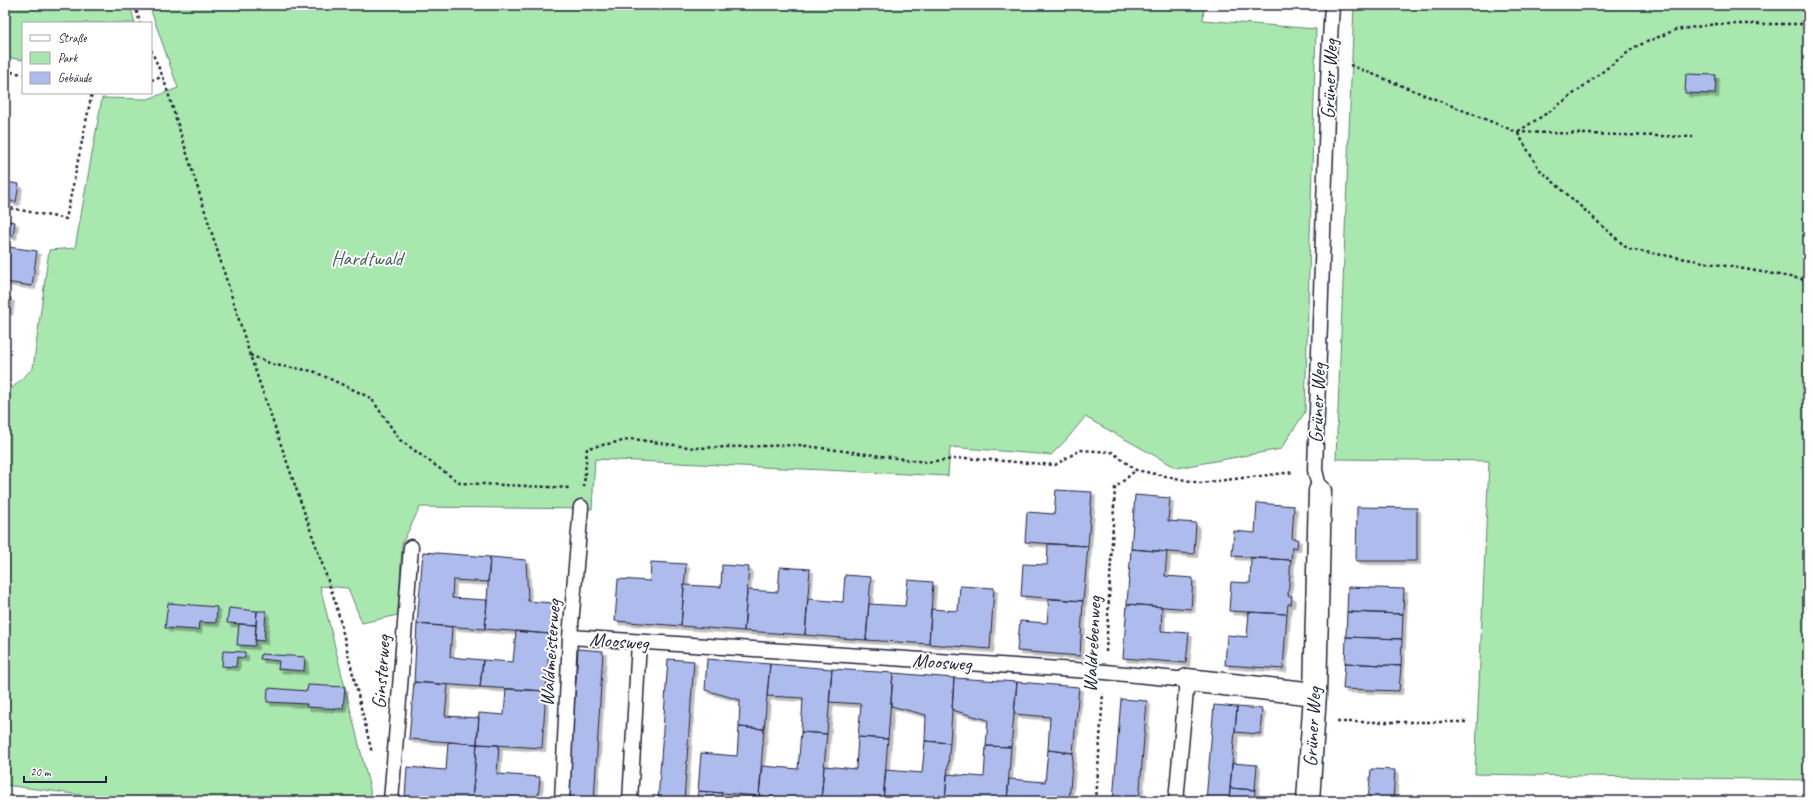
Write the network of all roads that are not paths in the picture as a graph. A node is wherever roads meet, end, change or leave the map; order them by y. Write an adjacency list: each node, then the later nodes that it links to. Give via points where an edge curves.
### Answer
1 (1332, 5): 2 (lane, Grüner Weg, via 1315,470)
2 (1320, 491): 8 (street, Grüner Weg)
3 (581, 507): 5 (lane, Waldmeisterweg)
4 (411, 547): 9 (lane, Ginsterweg)
5 (570, 637): 6 (lane, Moosweg); 10 (lane, Waldmeisterweg)
6 (639, 642): 7 (lane, Moosweg, via 1105,672); 11 (lane)
7 (1187, 680): 8 (street, Moosweg); 12 (lane)
8 (1315, 694): 13 (street, Grüner Weg)
9 (391, 801)
10 (562, 801)
11 (630, 801)
12 (1176, 801)
13 (1308, 801)

